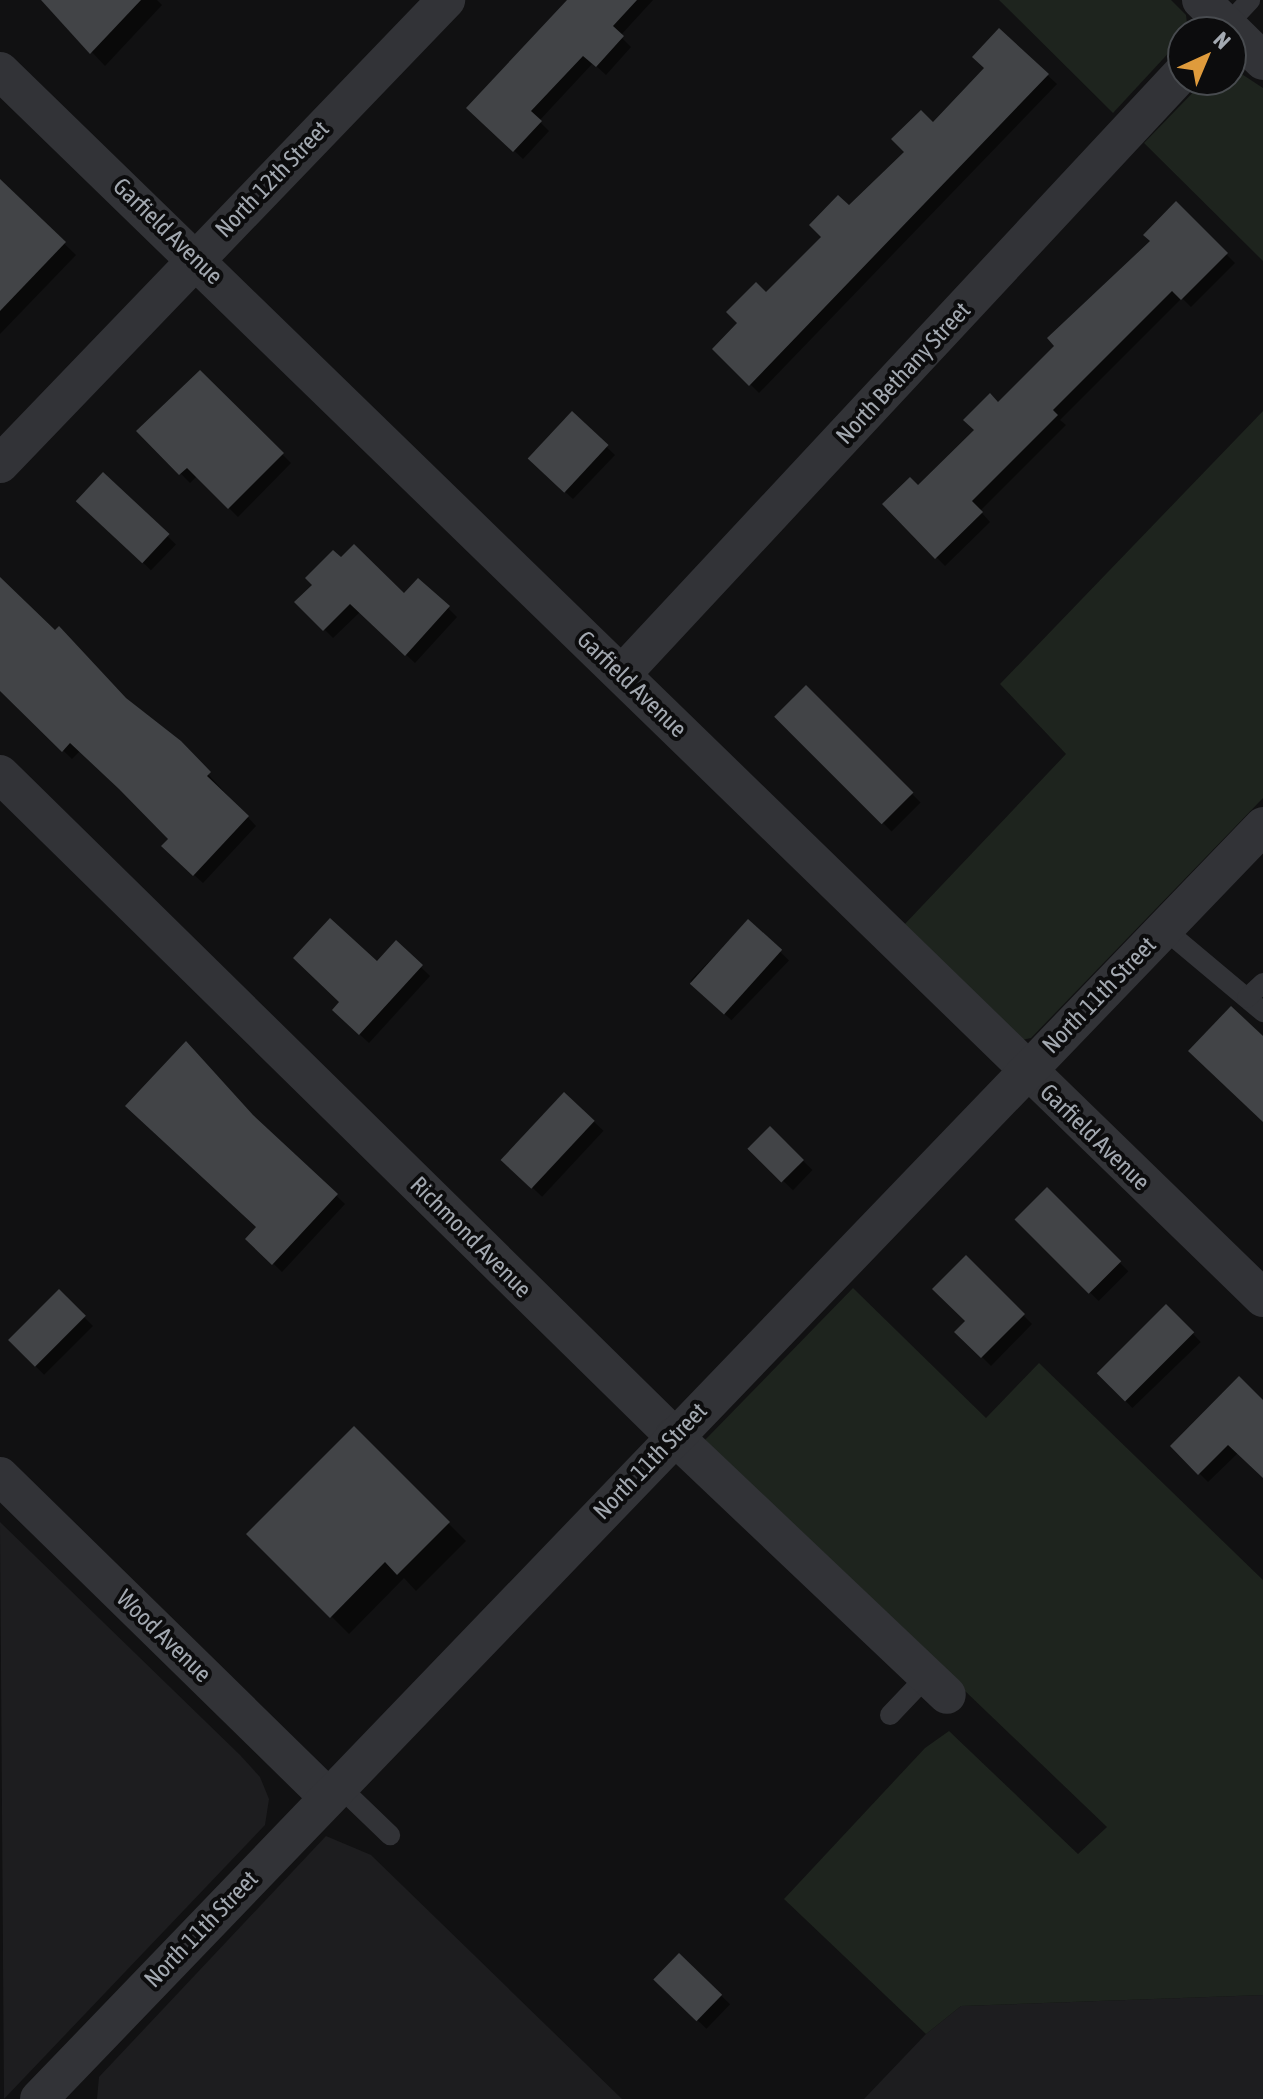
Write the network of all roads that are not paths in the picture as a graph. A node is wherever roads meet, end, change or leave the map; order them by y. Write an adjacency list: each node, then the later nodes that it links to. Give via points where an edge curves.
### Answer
1 (446, 0): 6 (street, North 12th Street)
2 (1225, 14): 3 (street)
3 (1263, 61)
4 (0, 71): 6 (street, Garfield Avenue)
5 (1167, 89): 8 (street, North Bethany Street)
6 (196, 258): 7 (street, North 12th Street); 8 (street, Garfield Avenue)
7 (0, 464)
8 (622, 674): 15 (street, Garfield Avenue)
9 (0, 774): 17 (street, Richmond Avenue)
10 (1263, 826): 11 (street, North 11th Street)
11 (1163, 928): 13 (lane); 15 (street, North 11th Street)
12 (1263, 983): 13 (lane)
13 (1247, 998): 14 (lane)
14 (1263, 1012)
15 (1025, 1071): 16 (street, Garfield Avenue); 17 (street, North 11th Street)
16 (1263, 1298)
17 (674, 1436): 19 (street, Richmond Avenue); 21 (street, North 11th Street)
18 (0, 1476): 21 (street, Wood Avenue)
19 (937, 1686): 20 (lane)
20 (890, 1715)
21 (334, 1791): 22 (lane); 23 (street, North 11th Street)
22 (390, 1835)
23 (39, 2099)

